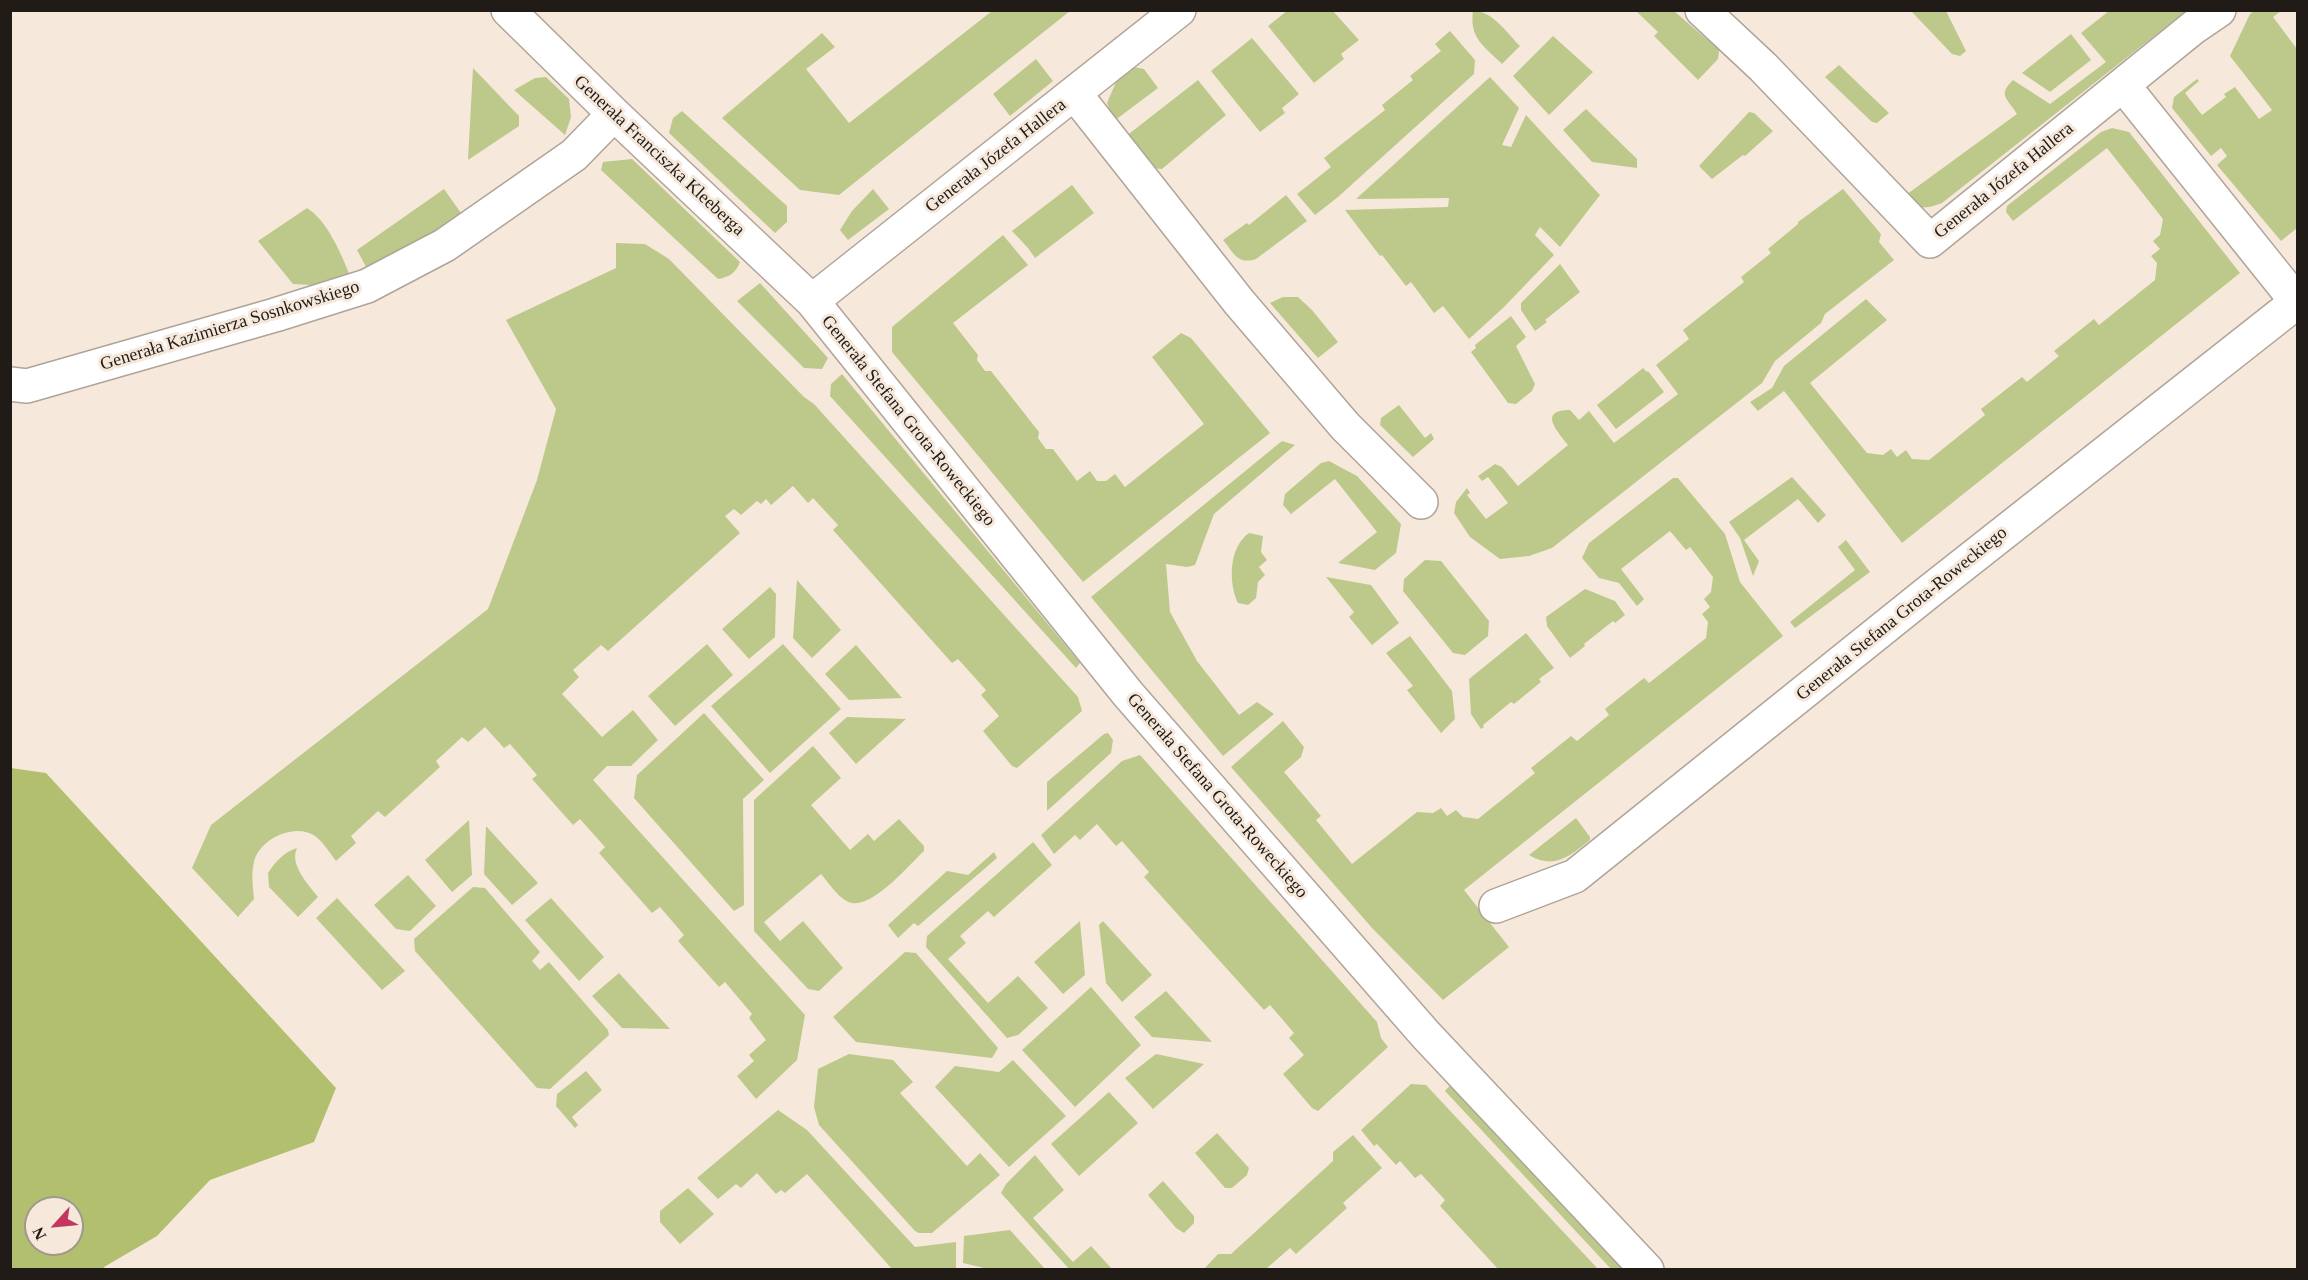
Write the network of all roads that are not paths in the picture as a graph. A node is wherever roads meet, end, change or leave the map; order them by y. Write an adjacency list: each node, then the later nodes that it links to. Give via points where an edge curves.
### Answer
1 (508, 10): 7 (street, Generała Franciszka Kleeberga)
2 (1179, 10): 6 (street, Generała Józefa Hallera)
3 (1702, 10): 5 (street, Generała Józefa Hallera, via 1763,67 1930,241)
4 (2218, 10): 5 (street, Generała Józefa Hallera)
5 (2123, 85): 9 (street, Generała Stefana Grota-Roweckiego)
6 (1075, 94): 8 (street, Generała Józefa Hallera); 11 (street, via 1222,281 1322,400)
7 (614, 114): 8 (street, Generała Franciszka Kleeberga); 10 (street, Generała Kazimierza Sosnkowskiego, via 574,155 445,246 367,286 27,386)
8 (812, 301): 13 (street, Generała Stefana Grota-Roweckiego, via 1128,694 1426,1035)
9 (2297, 301): 12 (street, Generała Stefana Grota-Roweckiego, via 1575,876)
10 (10, 384)
11 (1421, 502)
12 (1496, 906)
13 (1647, 1269)

